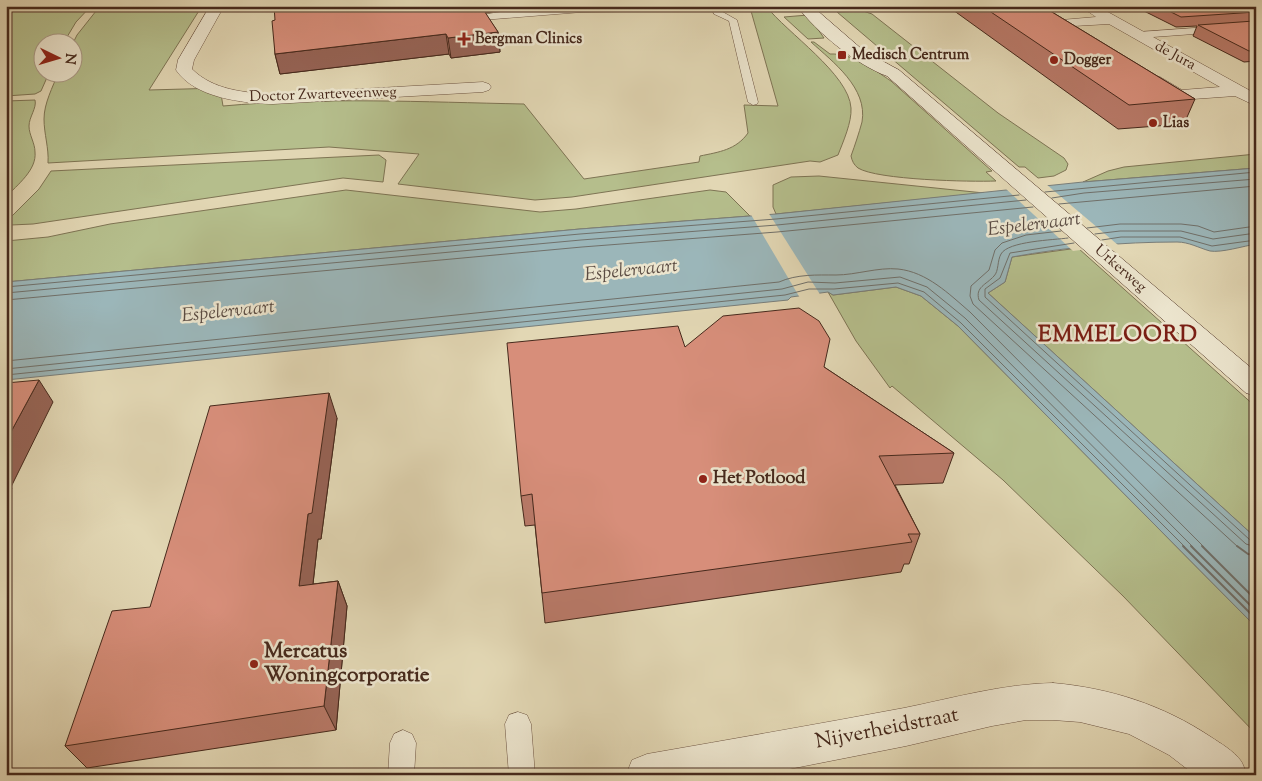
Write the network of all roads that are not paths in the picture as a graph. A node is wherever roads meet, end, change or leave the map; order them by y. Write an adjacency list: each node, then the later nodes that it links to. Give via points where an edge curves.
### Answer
1 (216, 6): 18 (street, Doctor Zwarteveenweg, via 186,60 184,70 195,80 235,97 273,99)
2 (677, 6): 8 (lane)
3 (715, 6): 21 (lane, via 717,12 733,20)
4 (804, 6): 17 (street, Urkerweg, via 853,48 883,70)
5 (823, 6): 17 (street, Urkerweg, via 896,69)
6 (1087, 6): 12 (street, de Jura)
7 (618, 7): 8 (lane); 9 (lane)
8 (646, 7)
9 (593, 8): 10 (lane)
10 (539, 9): 11 (lane)
11 (482, 16)
12 (1112, 20): 14 (street, de Jura); 15 (street, via 1061,24)
13 (1256, 30): 14 (lane)
14 (1139, 35): 19 (street, de Jura)
15 (1087, 39)
16 (1140, 72): 19 (street, de Jura, via 1179,95)
17 (894, 73): 22 (street, Urkerweg)
18 (482, 87)
19 (1238, 91): 20 (street, de Jura)
20 (1256, 101)
21 (753, 102)
22 (1256, 387)
23 (518, 724): 26 (lane)
24 (403, 742): 25 (lane)
25 (401, 775)
26 (522, 775)
27 (647, 775): 28 (street, Nijverheidstraat, via 1026,702 1069,703 1150,723 1174,735)
28 (1226, 775)

